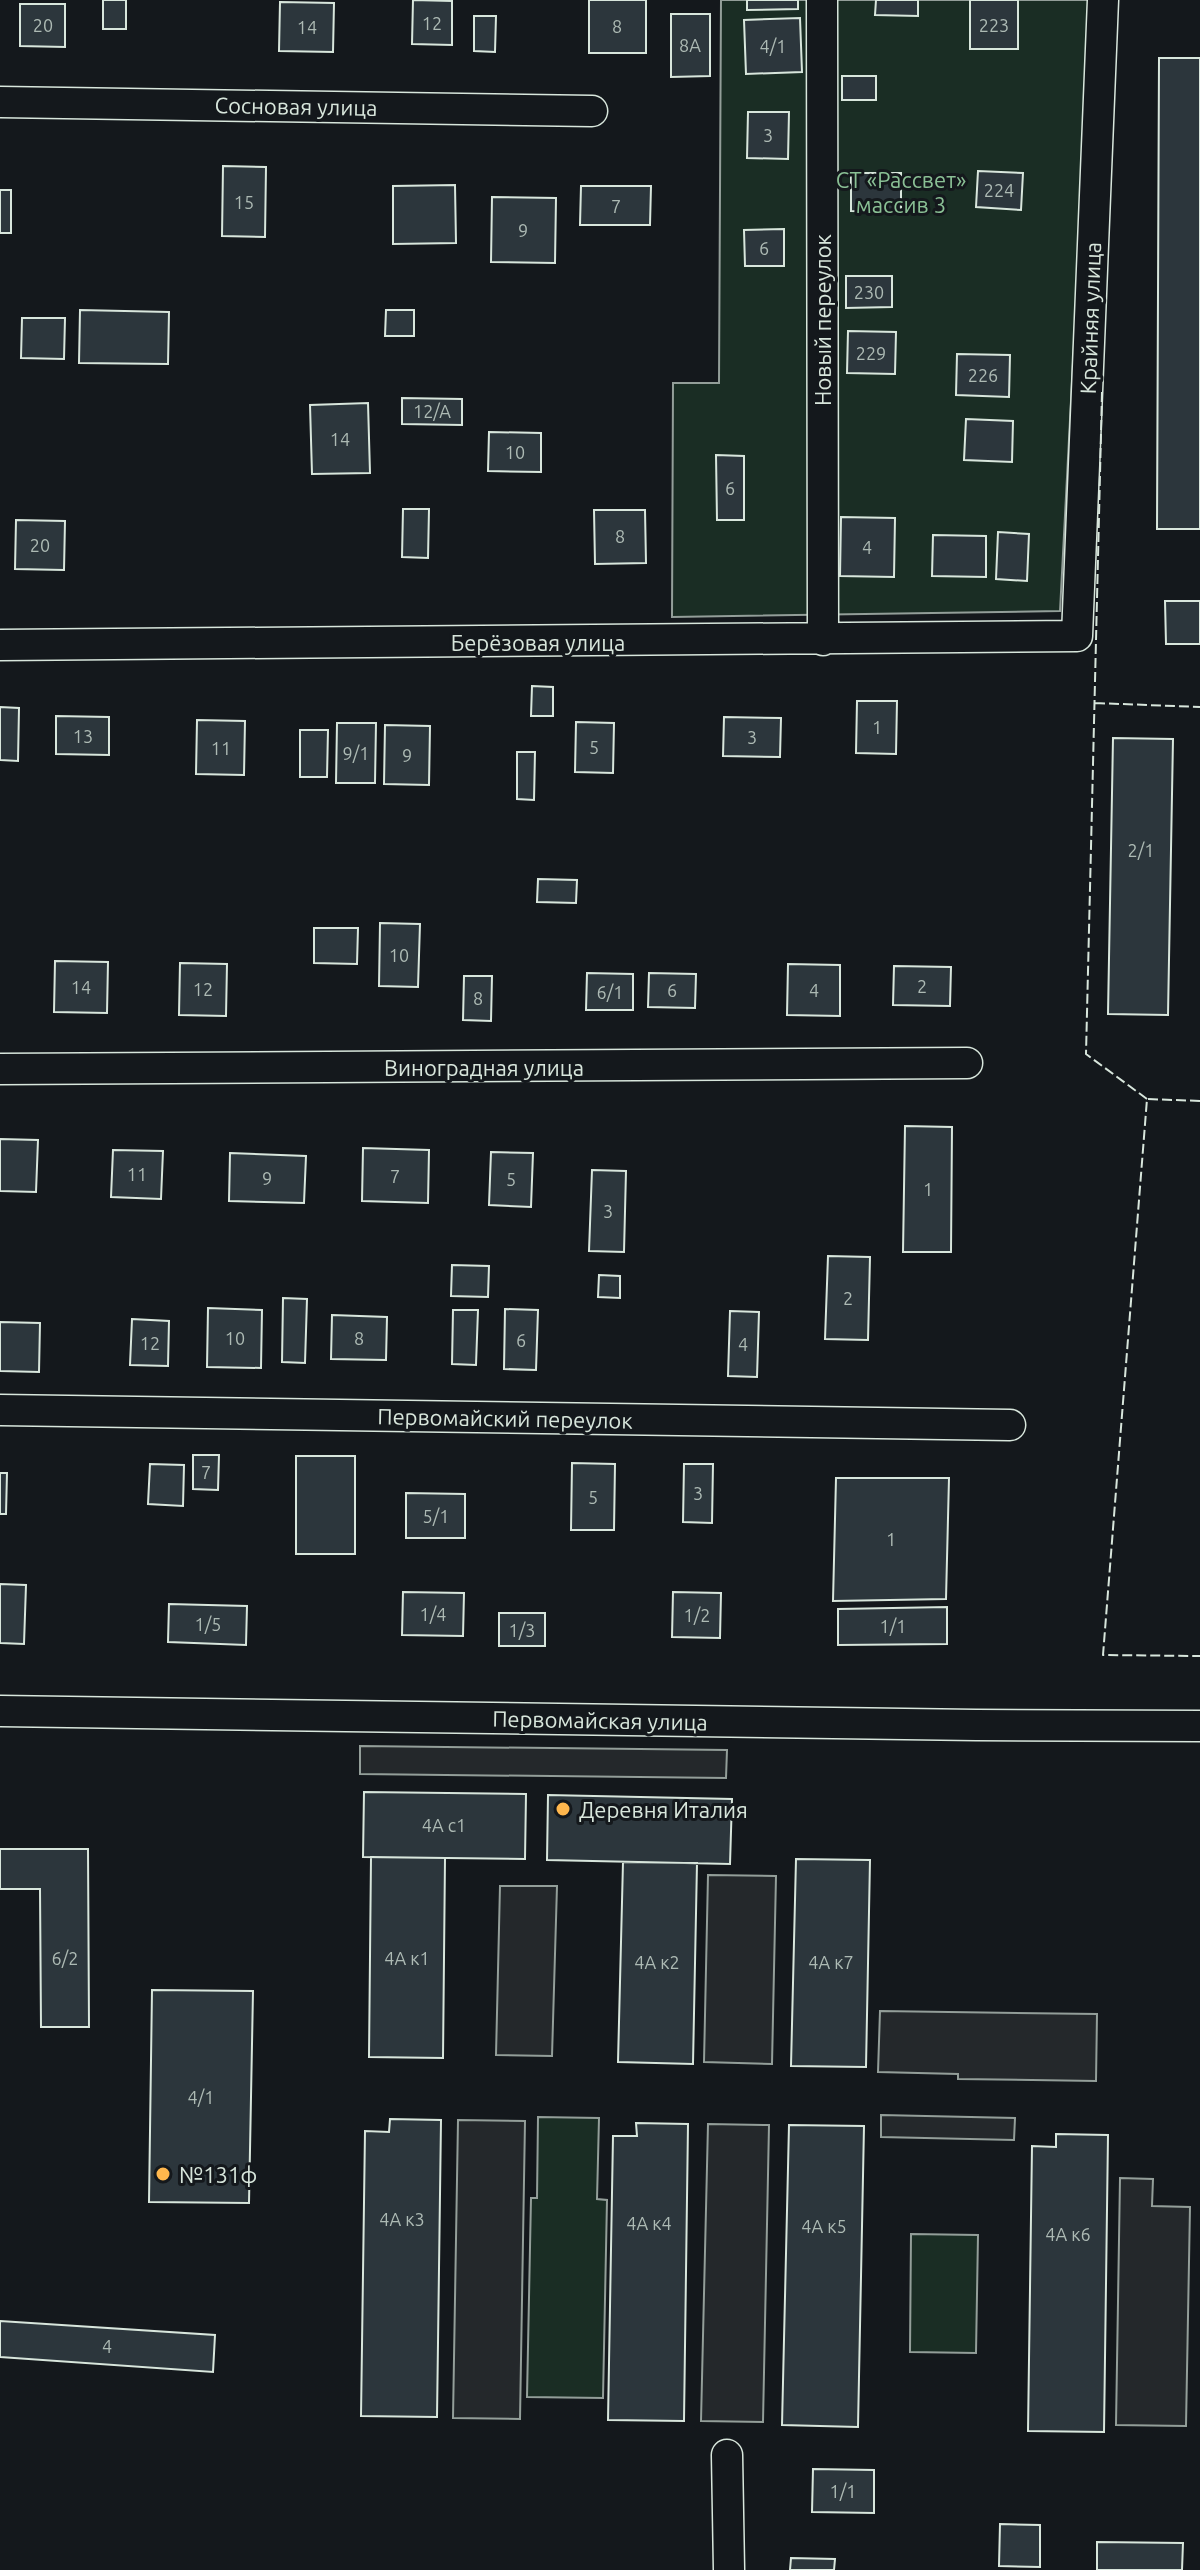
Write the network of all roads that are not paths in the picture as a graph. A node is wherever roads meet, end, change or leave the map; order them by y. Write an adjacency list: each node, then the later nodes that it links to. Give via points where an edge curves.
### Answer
1 (822, 0): 6 (street, Новый переулок)
2 (1103, 0): 5 (street, Крайняя улица)
3 (0, 102): 4 (street, Сосновая улица)
4 (592, 111)
5 (1077, 636): 6 (street, Берёзовая улица)
6 (823, 640): 7 (street, Берёзовая улица)
7 (0, 645)
8 (967, 1063): 9 (street, Виноградная улица)
9 (0, 1069)
10 (0, 1410): 11 (street, Первомайский переулок)
11 (1010, 1425)
12 (0, 1711): 13 (street, Первомайская улица)
13 (1200, 1726)
14 (727, 2455): 15 (street)
15 (729, 2570)

